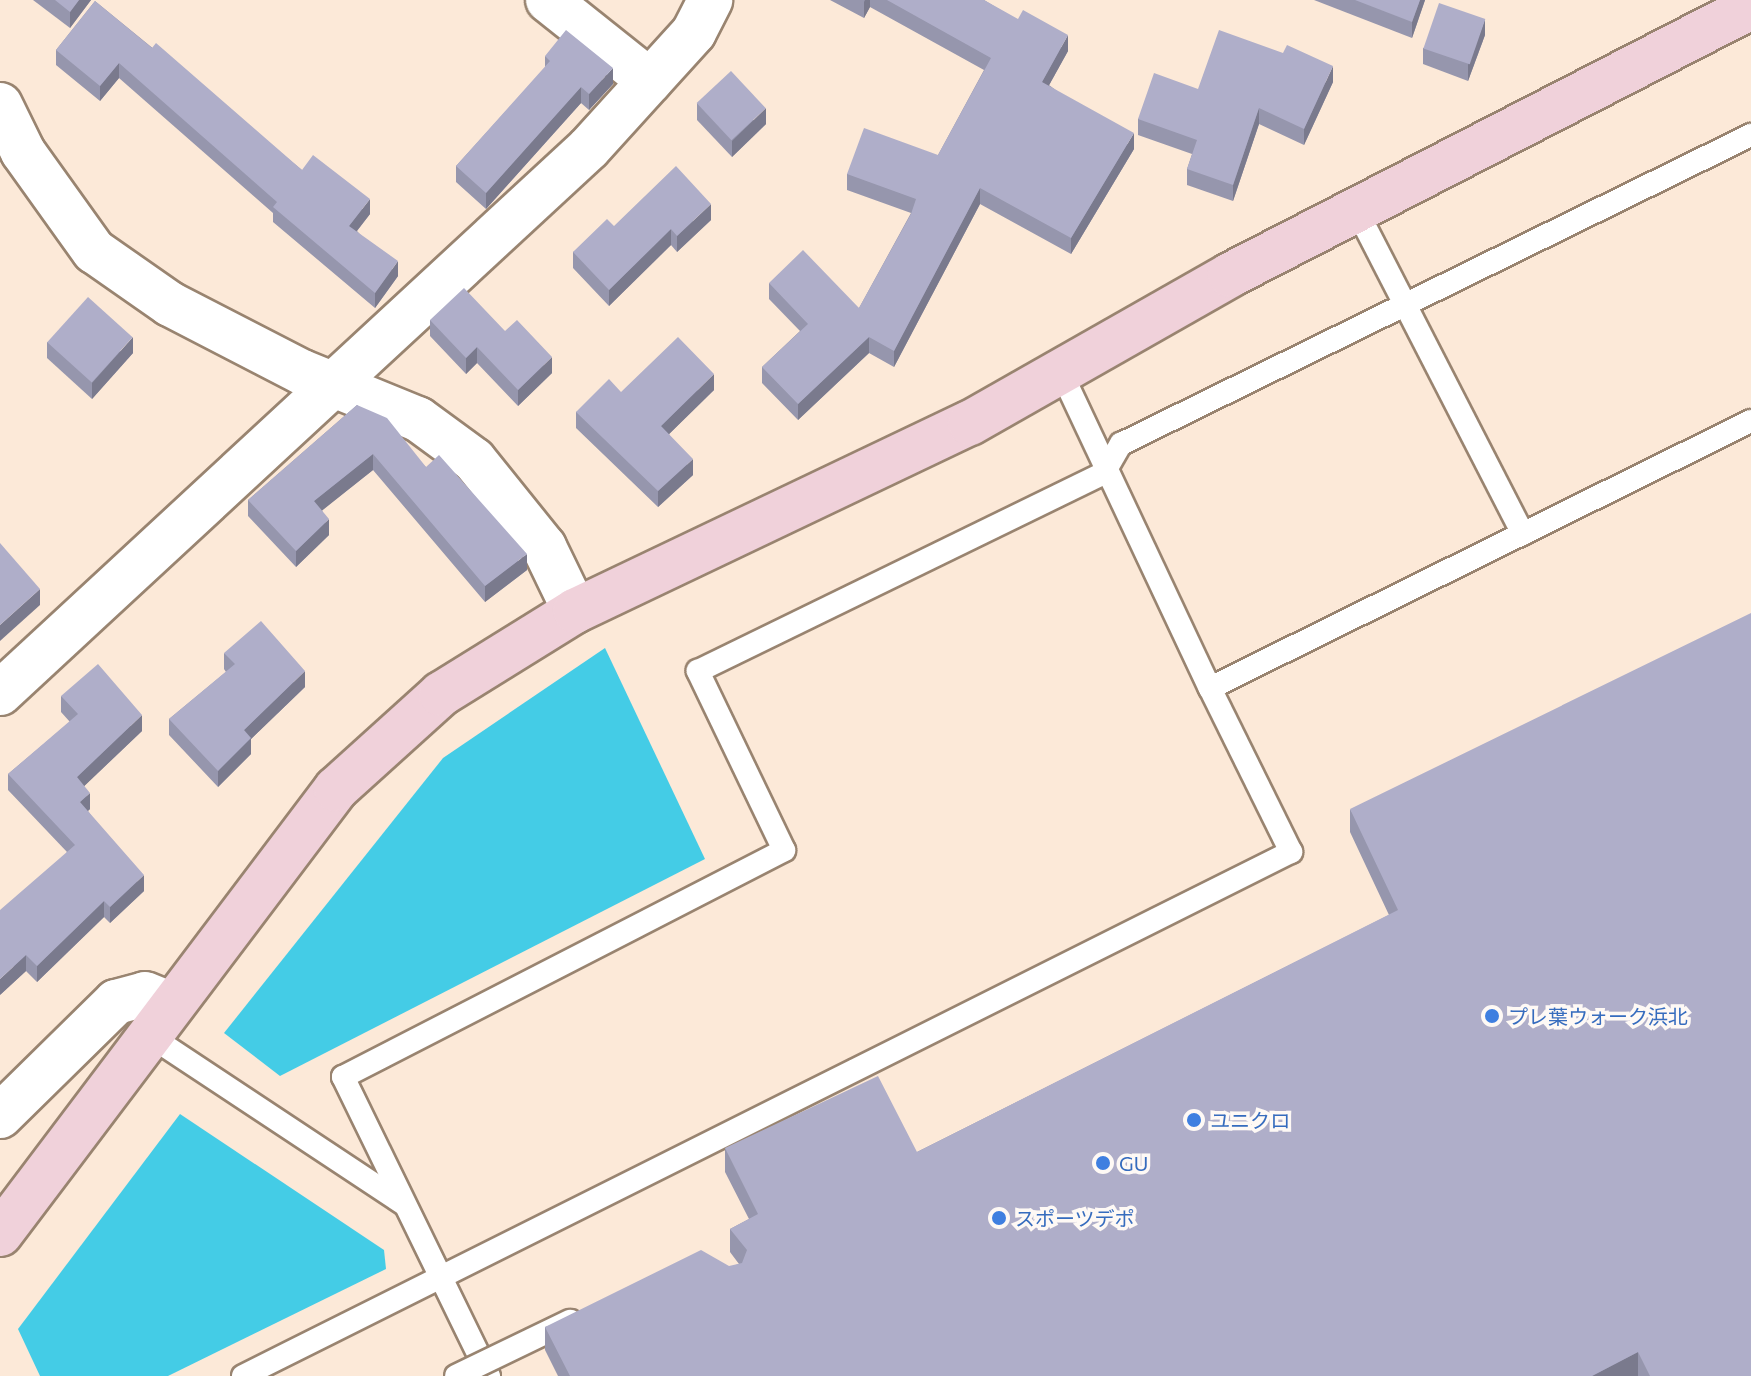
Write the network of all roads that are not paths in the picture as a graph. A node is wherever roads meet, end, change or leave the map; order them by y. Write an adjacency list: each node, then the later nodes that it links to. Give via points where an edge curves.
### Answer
1 (548, 0): 4 (street)
2 (710, 0): 4 (street, via 694,32)
3 (1751, 7): 7 (street)
4 (650, 81): 10 (street, via 589,148)
5 (0, 105): 10 (street, via 23,152 94,251 170,304)
6 (1751, 135): 8 (lane)
7 (1356, 209): 8 (lane); 9 (street)
8 (1405, 305): 12 (lane, via 1121,444); 13 (lane)
9 (1061, 372): 12 (lane); 14 (street, via 970,423)
10 (335, 386): 14 (street, via 418,419 474,460 544,547); 16 (street)
11 (1751, 421): 13 (lane)
12 (1104, 473): 15 (lane); 19 (lane, via 698,671 784,850 343,1077)
13 (1523, 534): 15 (lane)
14 (575, 611): 17 (street, via 441,694 336,789)
15 (1210, 688): 21 (lane, via 1291,852)
16 (0, 693)
17 (161, 1021): 18 (street, via 145,994 116,1002); 19 (lane); 20 (street)
18 (0, 1116)
19 (405, 1205): 21 (lane)
20 (0, 1234)
21 (440, 1277): 23 (lane); 25 (lane)
22 (599, 1307): 24 (lane, bridge)
23 (243, 1376)
24 (456, 1376)
25 (489, 1376)

